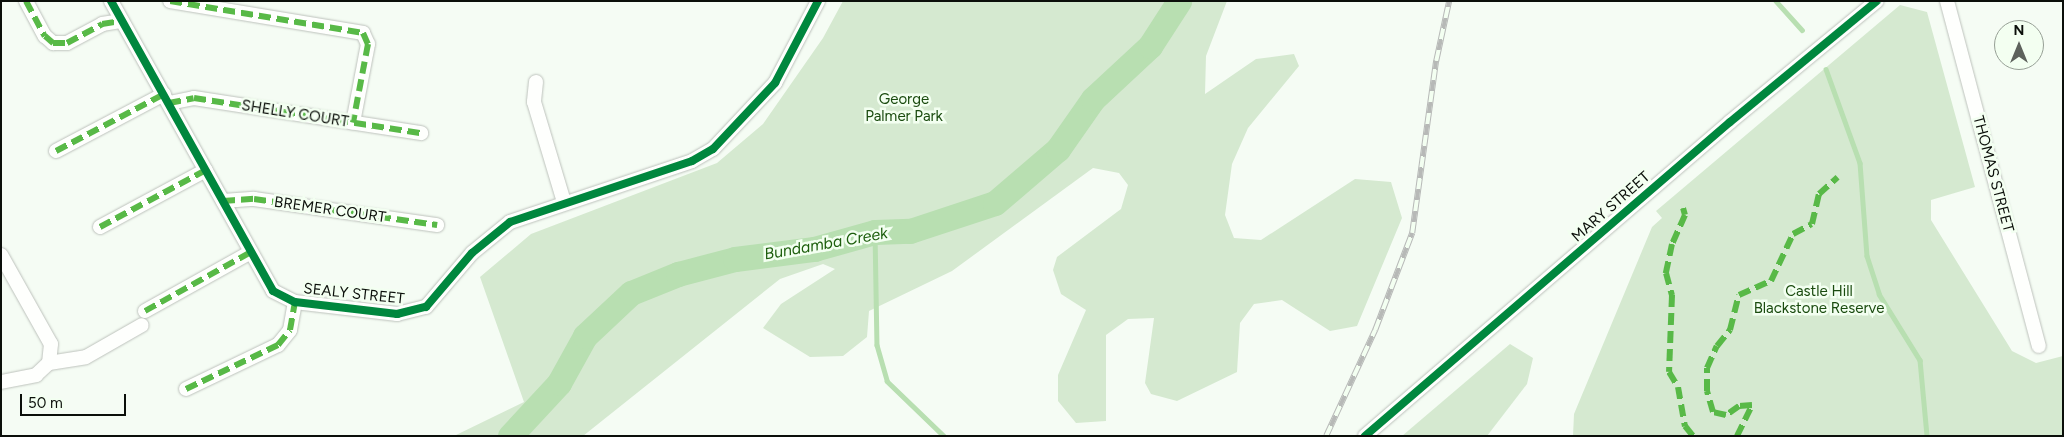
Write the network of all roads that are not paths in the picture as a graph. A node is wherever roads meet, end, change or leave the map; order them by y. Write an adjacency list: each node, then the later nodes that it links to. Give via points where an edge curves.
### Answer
1 (26, 1): 7 (street, via 45,36 53,43 67,43 102,24)
2 (111, 1): 7 (street, SEALY STREET)
3 (170, 1): 10 (street, via 363,33 368,44)
4 (818, 1): 15 (street, SEALY STREET, via 775,83 713,149 692,162)
5 (1877, 1): 27 (street, MARY STREET)
6 (1947, 1): 23 (street, THOMAS STREET)
7 (122, 21): 9 (street, SEALY STREET)
8 (536, 82): 15 (street, via 534,102)
9 (166, 99): 10 (street, SHELLY COURT, via 194,98); 12 (street, SHELLY COURT); 13 (street, SEALY STREET)
10 (353, 123): 11 (street, SHELLY COURT)
11 (421, 132)
12 (56, 151)
13 (206, 170): 14 (street, SEALY STREET); 17 (street)
14 (223, 201): 16 (street, BREMER COURT, via 254,199); 18 (street, SEALY STREET)
15 (564, 202): 20 (street, SEALY STREET, via 510,222 472,253 420,311 397,314)
16 (437, 225)
17 (100, 227)
18 (251, 252): 20 (street, SEALY STREET, via 273,291); 21 (street)
19 (1, 255): 24 (street, via 51,344)
20 (295, 302): 26 (street, via 290,330 278,344)
21 (145, 311)
22 (142, 325): 24 (street, via 86,357)
23 (2039, 346)
24 (49, 363): 25 (street, via 36,375)
25 (1, 382)
26 (186, 389)
27 (1365, 436)

